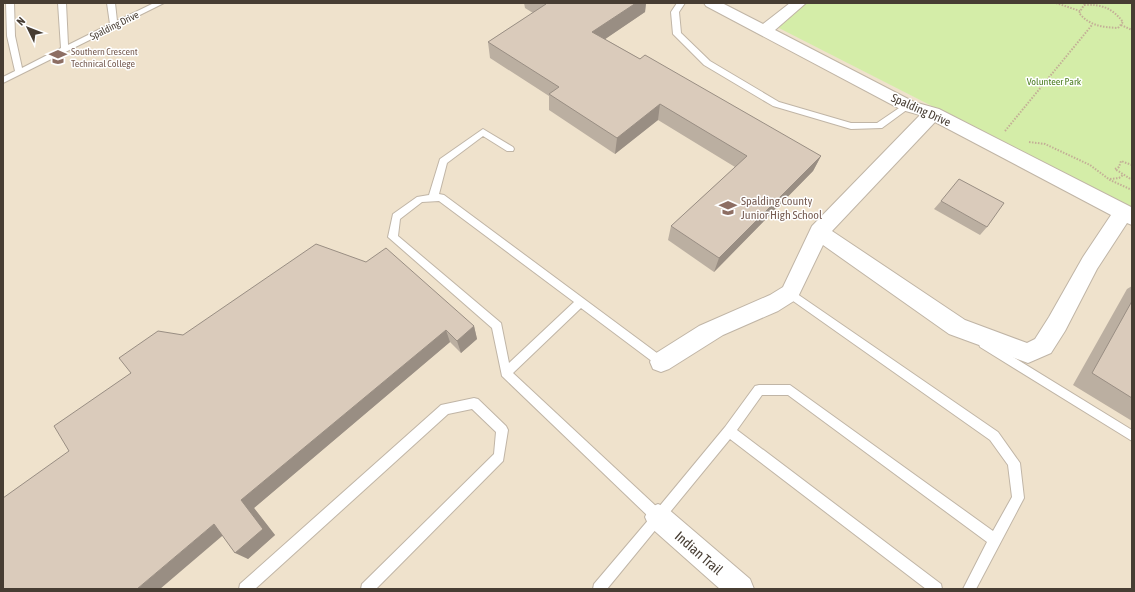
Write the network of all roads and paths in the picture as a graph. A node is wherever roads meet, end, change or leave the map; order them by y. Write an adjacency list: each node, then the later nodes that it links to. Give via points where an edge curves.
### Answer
1 (10, 3): 16 (lane, via 11,36)
2 (62, 3): 15 (lane)
3 (110, 3): 12 (lane)
4 (160, 3): 12 (lane, Spalding Drive)
5 (682, 3): 18 (lane, via 675,12 676,34 707,64 776,104 851,126 879,126)
6 (711, 3): 14 (street, Spalding Drive)
7 (799, 3): 14 (street)
8 (1056, 3): 9 (path)
9 (1080, 11): 10 (path, via 1086,22); 11 (path, via 1084,5 1099,4 1114,10 1124,22)
10 (1092, 25): 11 (path, via 1118,28); 21 (path)
11 (1121, 25): 13 (path)
12 (114, 26): 15 (lane, Spalding Drive)
13 (1132, 30)
14 (764, 31): 18 (street, Spalding Drive)
15 (65, 49): 16 (lane, Spalding Drive)
16 (19, 72): 17 (lane, Spalding Drive)
17 (3, 80)
18 (908, 106): 19 (street, Spalding Drive)
19 (933, 113): 21 (street, Spalding Drive); 30 (street)
20 (1026, 142): 25 (path, via 1045,144 1090,165)
21 (994, 145): 29 (street, Spalding Drive)
22 (510, 149): 28 (lane, via 483,132 443,160)
23 (1132, 165): 24 (path, via 1121,161 1116,171)
24 (1123, 175): 25 (path); 26 (path)
25 (1110, 180): 27 (path)
26 (1132, 180)
27 (1132, 190)
28 (433, 198): 32 (lane, via 441,197); 35 (lane, via 420,199 396,217 393,237 497,326)
29 (1128, 214): 33 (street, via 1090,263 1043,346 1028,353)
30 (819, 232): 31 (street); 33 (street)
31 (790, 293): 34 (street, via 782,299 734,319); 39 (lane, via 994,436 1014,463 1018,498)
32 (581, 302): 34 (lane); 35 (lane)
33 (957, 327): 37 (lane)
34 (661, 362)
35 (506, 373): 38 (lane)
36 (729, 431): 38 (lane); 39 (lane, via 759,390 790,390); 44 (lane)
37 (1132, 436)
38 (658, 517): 42 (lane); 43 (street, Indian Trail)
39 (995, 540): 45 (lane)
40 (246, 589): 41 (lane, via 445,409 474,403 502,430 499,457)
41 (367, 589)
42 (599, 589)
43 (740, 589)
44 (936, 589)
45 (969, 589)

